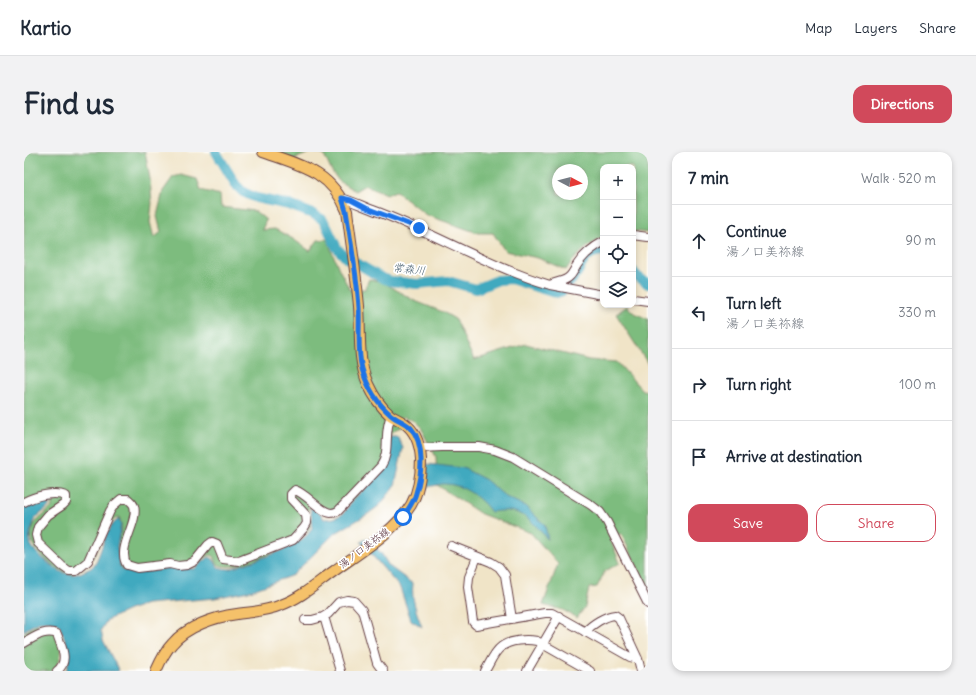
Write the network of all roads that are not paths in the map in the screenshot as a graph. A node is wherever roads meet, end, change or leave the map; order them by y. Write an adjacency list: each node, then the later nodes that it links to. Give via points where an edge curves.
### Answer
1 (262, 152): 2 (main road, 湯ノ口美祢線, via 312,170 332,185)
2 (342, 198): 6 (street, via 404,222 510,271); 10 (main road, 湯ノ口美祢線, via 359,306 362,367 378,402)
3 (636, 235): 4 (street)
4 (648, 237)
5 (600, 244): 6 (street, via 585,254 564,281)
6 (550, 285): 7 (street)
7 (600, 294)
8 (636, 300): 9 (street)
9 (648, 302)
10 (391, 416): 11 (main road, 湯ノ口美祢線, via 411,428); 12 (street, via 386,430 385,460 338,511 331,513 302,492 295,490 291,494 291,499 306,515 308,523 293,540 239,561 223,559 217,544 212,542 195,561 187,565 170,564 137,568 127,565 124,553 134,512 133,504 128,499 121,499 110,511 88,561 76,571 69,571 38,543 36,535 38,527 48,515 66,502 66,496 51,494)
11 (420, 452): 15 (street, via 442,447 495,450 513,457 591,505 607,522); 25 (main road, 湯ノ口美祢線, via 420,478 412,504 392,528 298,597 263,611 235,614 184,632 171,644)
12 (24, 502)
13 (451, 546): 14 (street)
14 (477, 558): 18 (street, via 492,562 505,575); 18 (street, via 469,577 468,587 473,622 480,624)
15 (648, 604)
16 (559, 616): 18 (street, via 545,613); 20 (street); 22 (street)
17 (323, 617): 19 (street); 26 (street); 27 (street, via 339,602 354,601 359,605 377,662)
18 (512, 618)
19 (305, 620)
20 (585, 632): 23 (street); 23 (street, via 608,615 615,614)
21 (24, 643): 24 (street, via 44,632 57,634 65,656 64,663)
22 (543, 644): 28 (street, via 522,640 501,646); 29 (street); 30 (street)
23 (638, 659): 31 (street)
24 (57, 671)
25 (156, 671)
26 (340, 671)
27 (383, 671)
28 (485, 671)
29 (527, 671)
30 (590, 671)
31 (641, 671)

